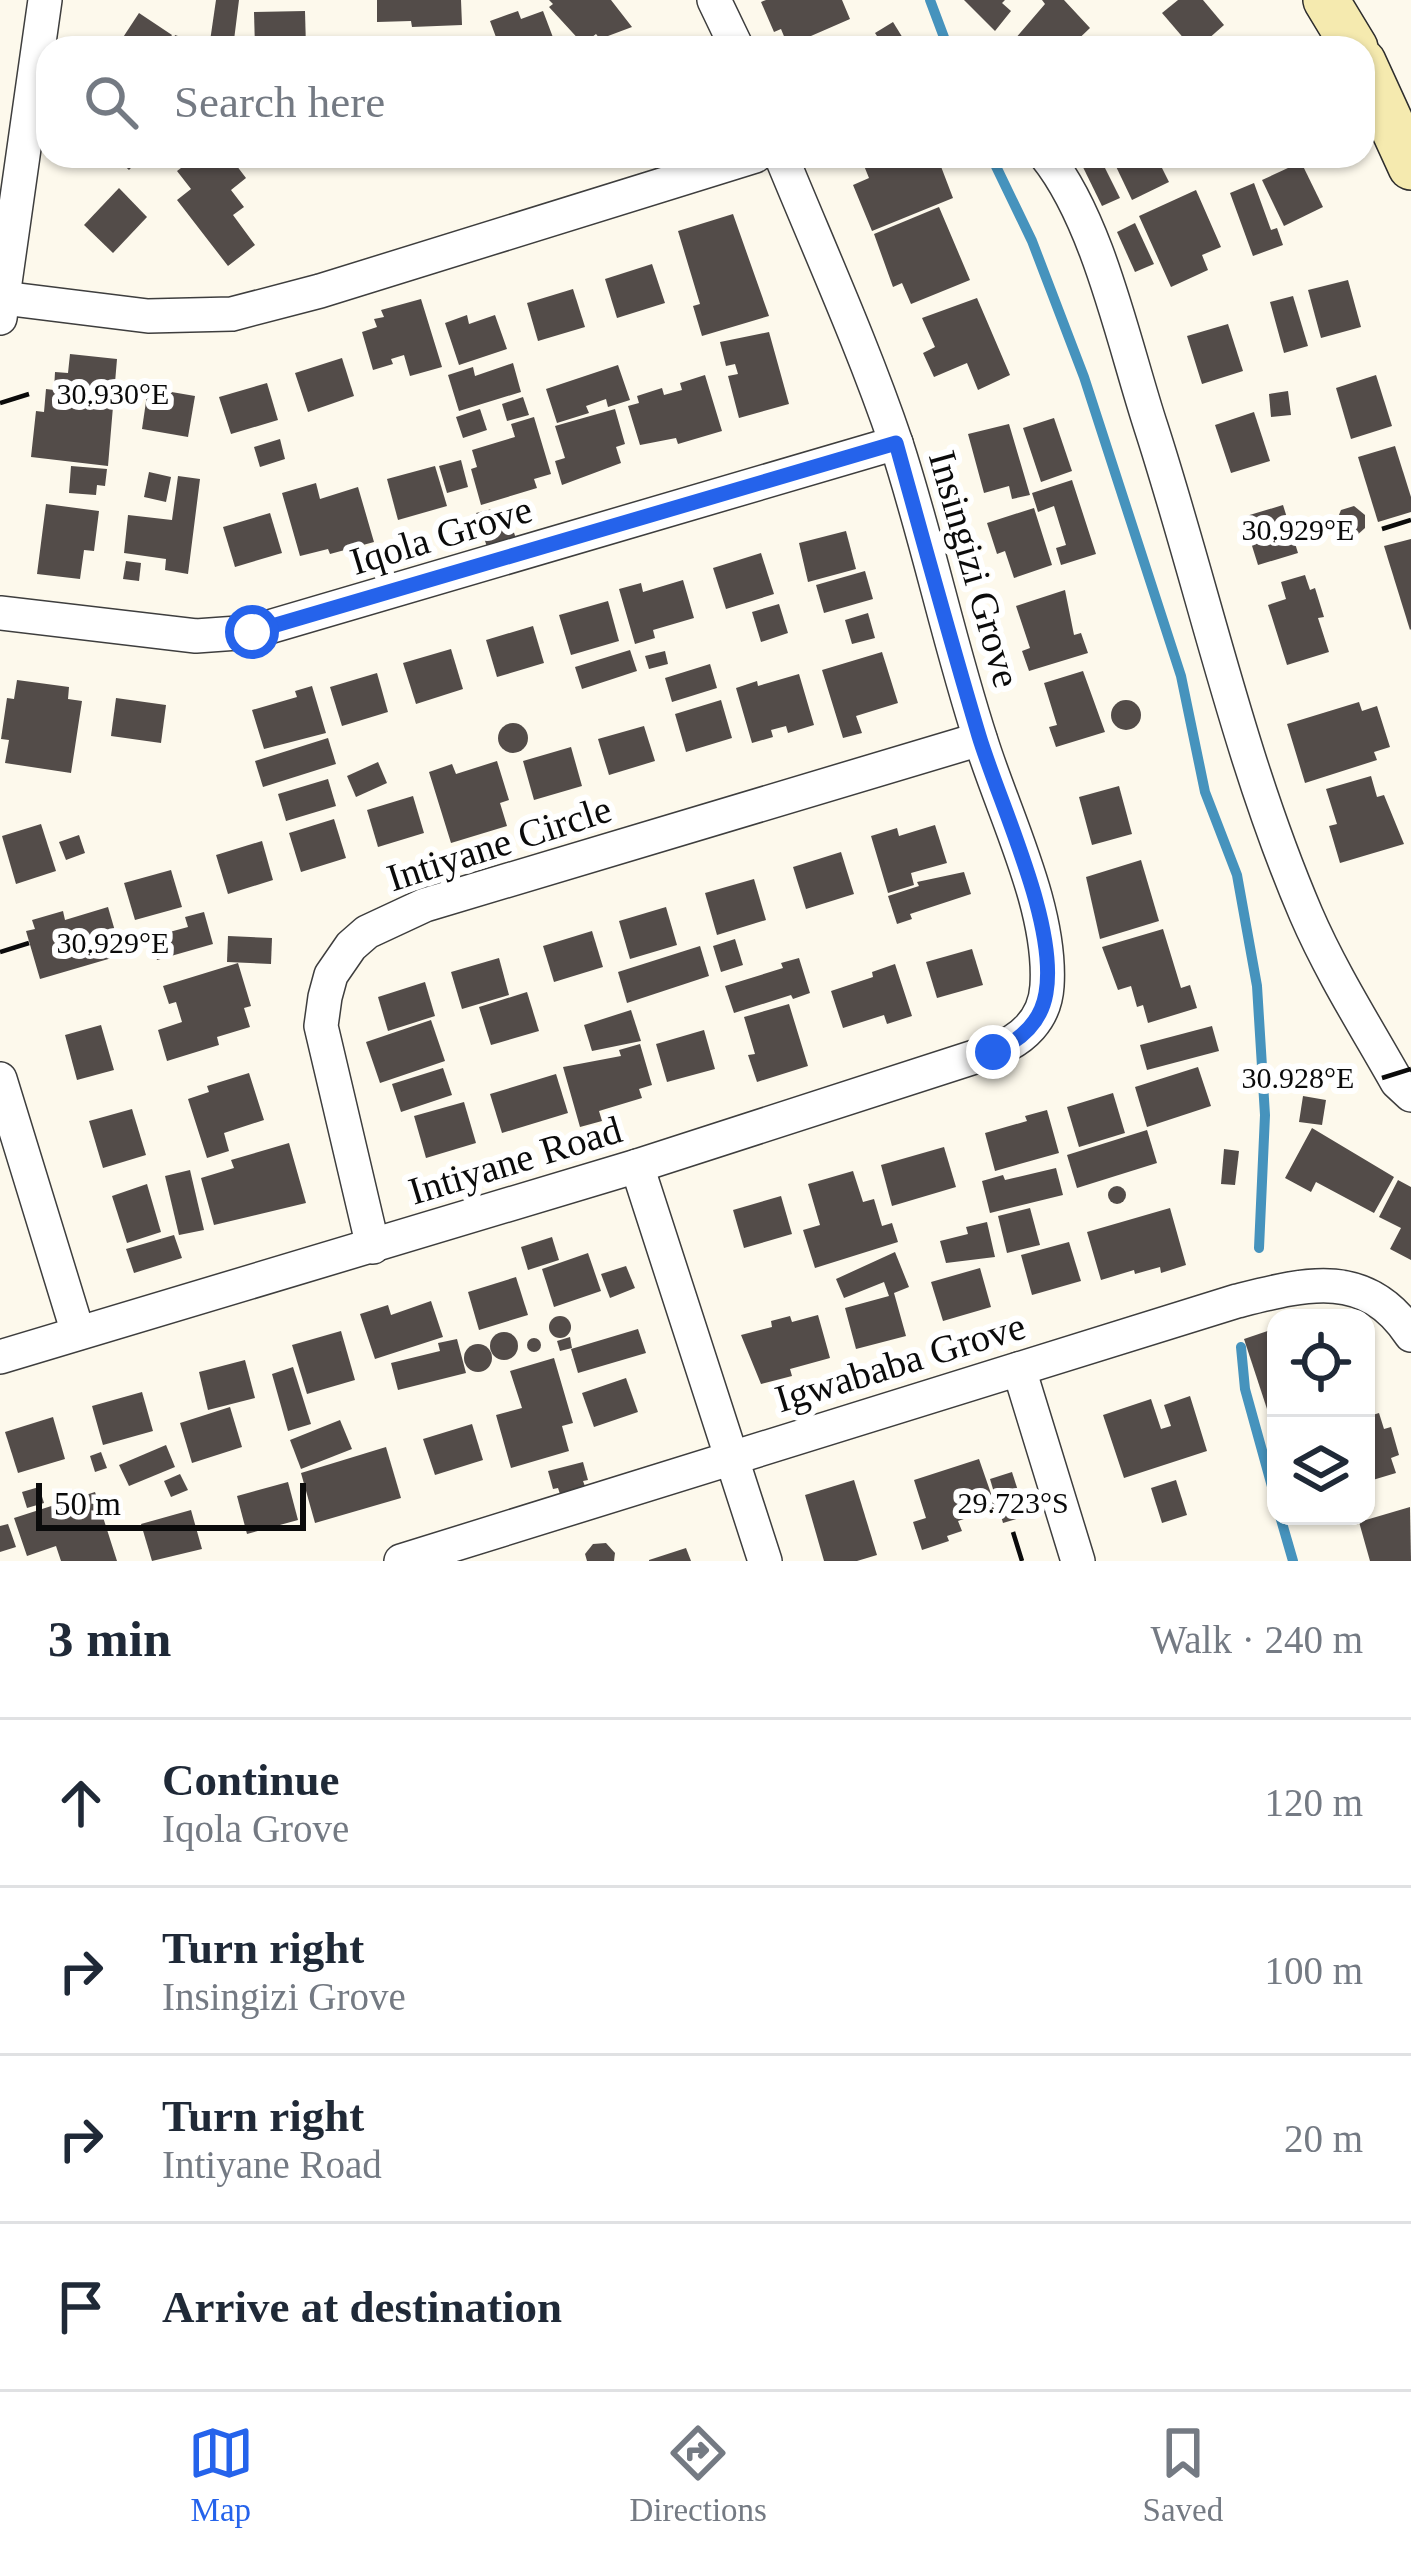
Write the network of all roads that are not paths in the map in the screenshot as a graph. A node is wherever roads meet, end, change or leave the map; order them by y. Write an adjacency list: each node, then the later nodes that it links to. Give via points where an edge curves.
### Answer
1 (45, 0): 4 (street)
2 (714, 0): 5 (street)
3 (1326, 0): 6 (street)
4 (40, 36)
5 (731, 36)
6 (1348, 36)
7 (36, 64): 13 (street)
8 (1375, 88): 9 (street)
9 (1411, 167)
10 (716, 168): 13 (street, via 232,314)
11 (786, 168): 14 (street, Insingizi Grove)
12 (1053, 168): 19 (street, via 1096,256 1306,914)
13 (2, 308)
14 (896, 443): 15 (street, Iqola Grove, via 252,632 196,636); 16 (street, Insingizi Grove)
15 (0, 613)
16 (980, 739): 17 (street, Insingizi Grove, via 1047,958); 21 (street, Intiyane Circle, via 424,905 367,932 331,975 321,1026)
17 (1040, 1015): 20 (street, Intiyane Road, via 993,1052)
18 (0, 1079): 22 (street)
19 (1411, 1095)
20 (637, 1166): 21 (street, Intiyane Road); 26 (street)
21 (373, 1247): 22 (street, Intiyane Road)
22 (78, 1333): 24 (street, Intiyane Road)
23 (1411, 1336): 25 (street, Igwababa Grove, via 1388,1306 1364,1292 1295,1287)
24 (0, 1357)
25 (1019, 1369): 26 (street, Igwababa Grove); 29 (street)
26 (730, 1459): 27 (street, Igwababa Grove); 28 (street)
27 (401, 1561)
28 (765, 1561)
29 (1078, 1561)

